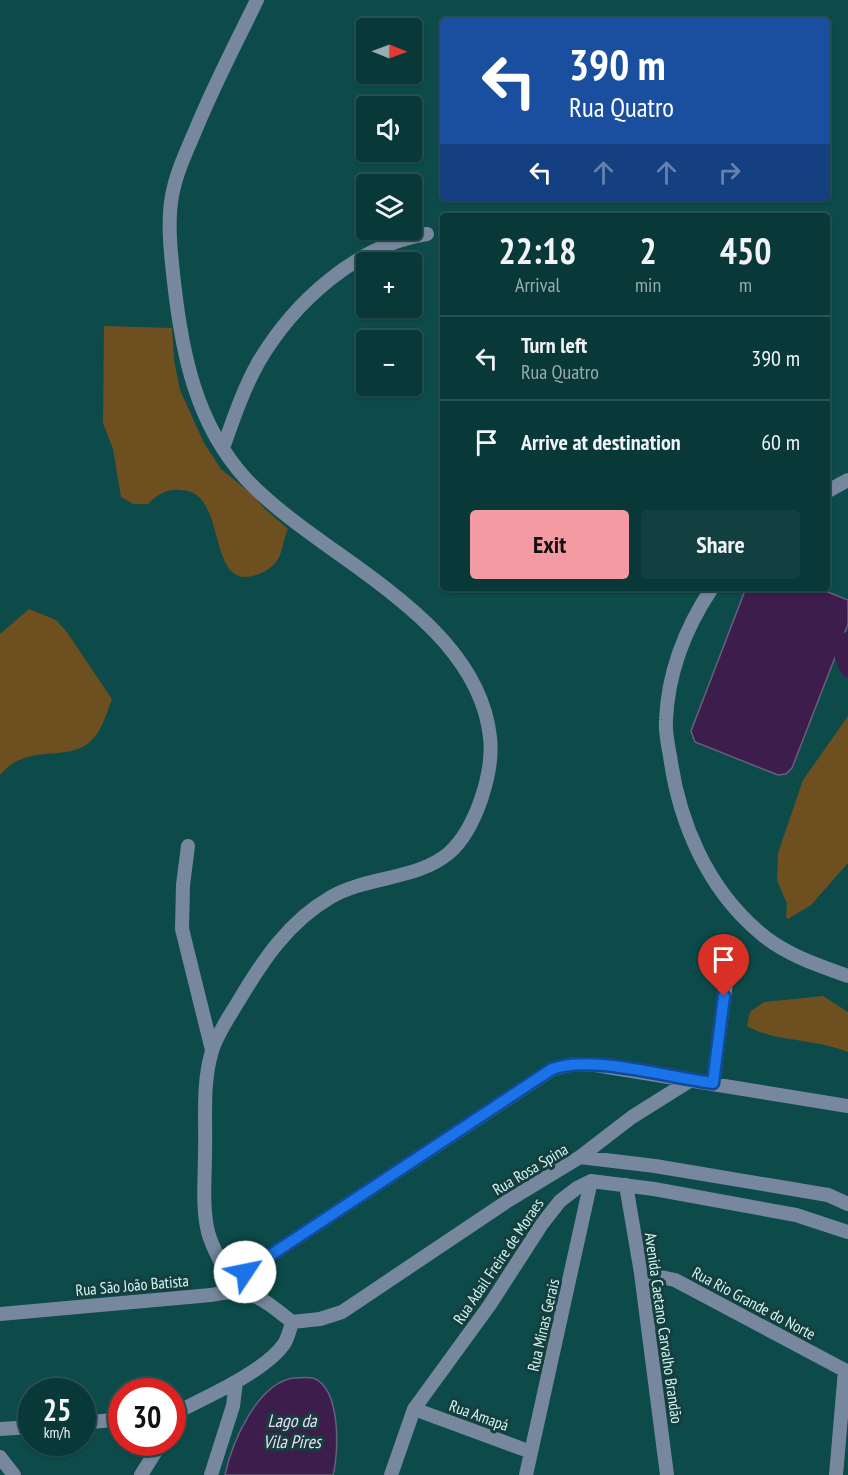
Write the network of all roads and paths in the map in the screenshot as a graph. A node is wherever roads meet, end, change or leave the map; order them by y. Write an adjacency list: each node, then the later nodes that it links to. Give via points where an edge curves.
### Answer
1 (257, 0): 3 (street, via 184,155 172,196 171,252 187,369 199,403)
2 (427, 234): 3 (street, via 388,243 370,252 298,308 257,365)
3 (223, 448): 10 (street, via 248,481 434,629 475,684 491,740 488,780 478,808 448,854 427,866 333,895 297,922 268,952)
4 (848, 480): 5 (street)
5 (830, 490)
6 (710, 591): 9 (street, via 684,638 670,684 665,722 676,796 697,850 733,907 760,933 790,953)
7 (188, 846): 10 (street, via 182,929)
8 (730, 952): 12 (street)
9 (848, 976)
10 (212, 1050): 22 (street, via 204,1100 205,1202 208,1232)
11 (691, 1080): 12 (street); 14 (street, via 632,1117); 22 (street, via 595,1065 552,1069 236,1278)
12 (713, 1083): 13 (street)
13 (848, 1106)
14 (580, 1157): 17 (street, Rua Rosa Spina); 24 (street, Rua Rosa Spina, via 342,1312)
15 (591, 1181): 16 (street); 28 (street, Rua Adail Freire de Moraes, via 560,1201); 33 (street, Rua Minas Gerais)
16 (626, 1185): 20 (street, via 796,1215); 21 (street, Avenida Caetano Carvalho Brandão)
17 (828, 1196): 18 (street); 19 (street, Rua Rosa Spina)
18 (848, 1197)
19 (848, 1204)
20 (848, 1232)
21 (641, 1273): 25 (street, Rua Rio Grande do Norte, via 675,1280); 38 (street, Avenida Caetano Carvalho Brandão)
22 (232, 1290): 23 (street, Rua São João Batista); 24 (street, Rua São João Batista, via 261,1297)
23 (0, 1314)
24 (292, 1322): 26 (street, via 285,1343 275,1354)
25 (847, 1371): 39 (street)
26 (236, 1382): 27 (street); 36 (street, via 233,1406)
27 (186, 1409)
28 (414, 1409): 33 (street, Rua Amapá); 37 (street, Rua Adail Freire de Moraes)
29 (18, 1428): 30 (street)
30 (0, 1429)
31 (152, 1456): 35 (street)
32 (0, 1457): 34 (street)
33 (530, 1466)
34 (14, 1475)
35 (141, 1475)
36 (211, 1475)
37 (391, 1475)
38 (667, 1475)
39 (836, 1475)

